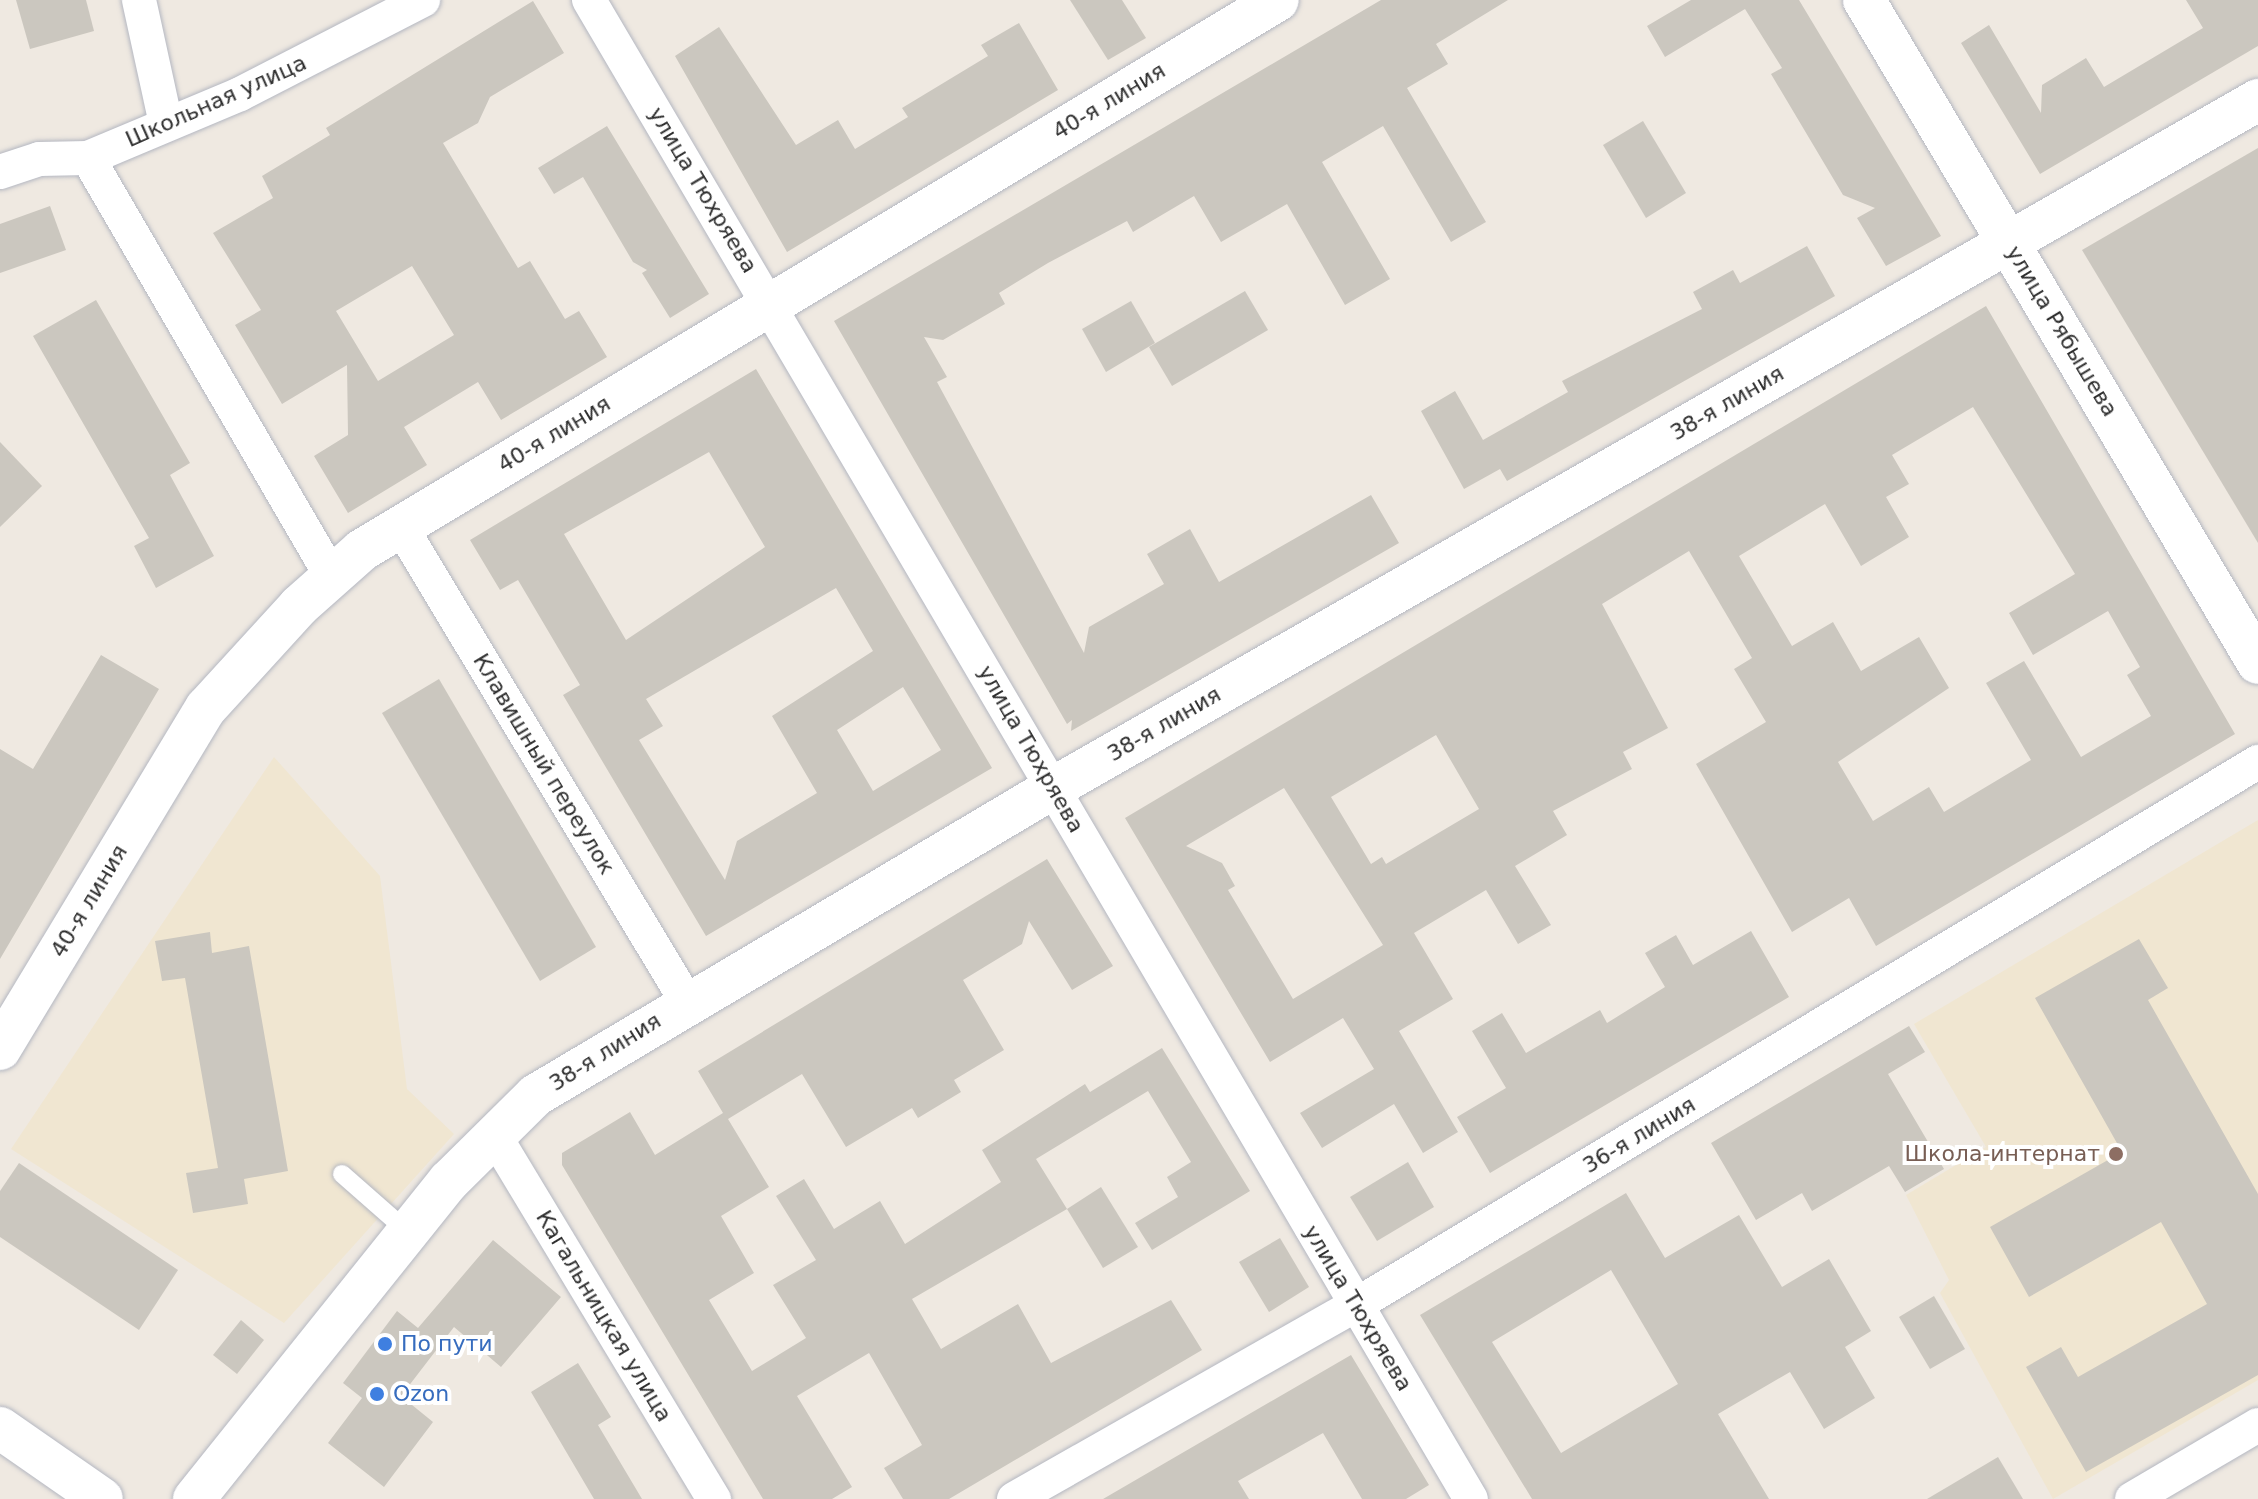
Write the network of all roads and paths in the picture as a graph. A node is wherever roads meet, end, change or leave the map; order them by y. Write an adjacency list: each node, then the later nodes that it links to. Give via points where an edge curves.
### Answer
1 (139, 0): 7 (street)
2 (423, 0): 7 (street, Школьная улица)
3 (589, 0): 11 (street, улица Тюхряева)
4 (1278, 0): 11 (street, 40-я линия)
5 (1864, 0): 10 (street, улица Рябышева)
6 (2258, 100): 10 (street, 38-я линия)
7 (166, 124): 8 (street, Школьная улица)
8 (88, 158): 9 (street, Школьная улица, via 39,159); 13 (street)
9 (0, 172)
10 (2010, 242): 14 (street, улица Рябышева); 16 (street, 38-я линия)
11 (771, 304): 12 (street, 40-я линия); 16 (street, улица Тюхряева)
12 (401, 527): 13 (street, 40-я линия); 17 (street, Клавишный переулок)
13 (332, 578): 18 (street, 40-я линия, via 206,708)
14 (2258, 663)
15 (2258, 762): 22 (street, 36-я линия)
16 (1053, 788): 17 (street, 38-я линия); 22 (street, улица Тюхряева)
17 (687, 1002): 19 (street, 38-я линия, via 536,1095)
18 (0, 1049)
19 (493, 1133): 21 (street, 38-я линия); 27 (street, Кагальницкая улица)
20 (342, 1174): 21 (lane)
21 (408, 1232): 26 (street, 38-я линия)
22 (1356, 1305): 28 (street, 36-я линия); 29 (street, улица Тюхряева)
23 (2258, 1425): 30 (street)
24 (0, 1428): 25 (street)
25 (102, 1499)
26 (194, 1499)
27 (714, 1499)
28 (1014, 1499)
29 (1471, 1499)
30 (2132, 1499)

